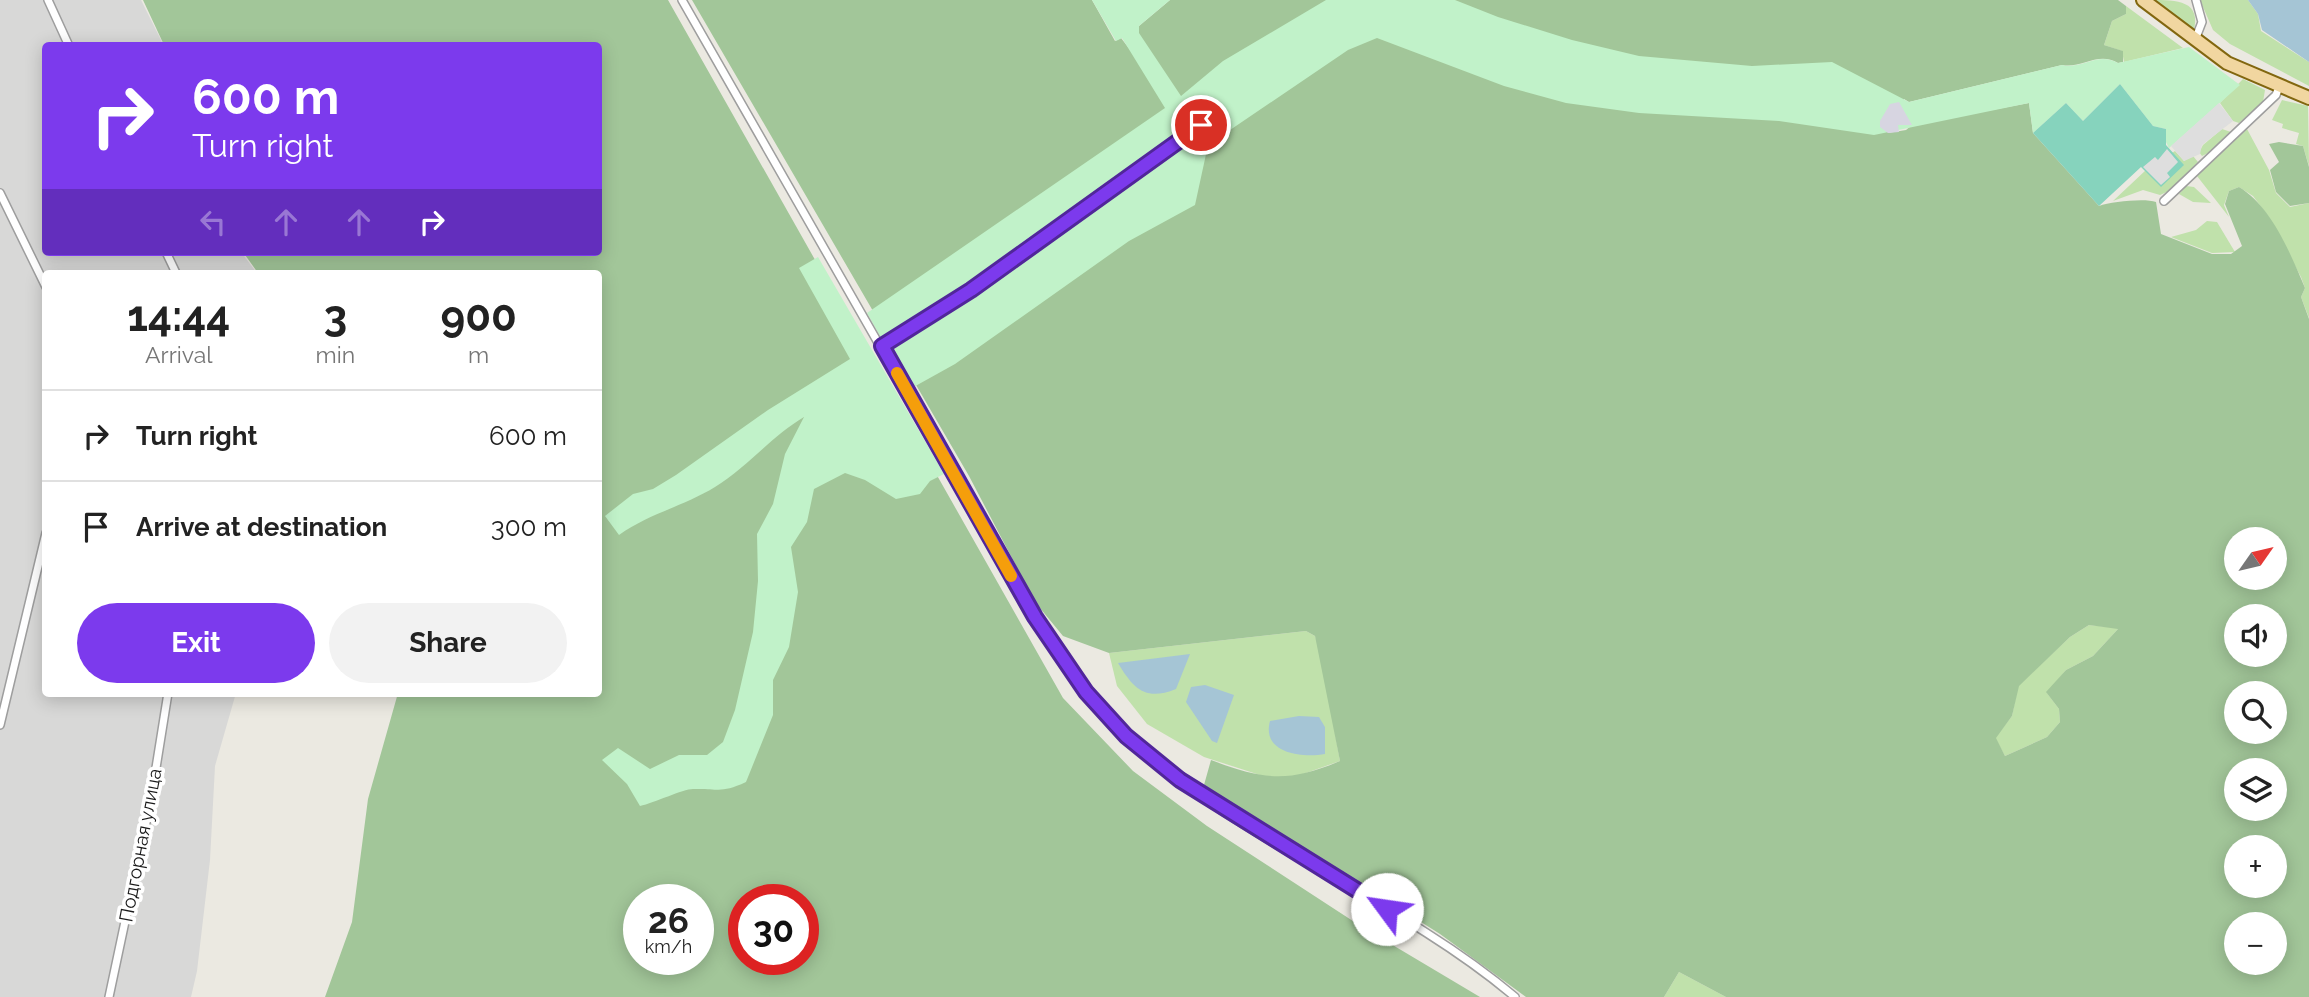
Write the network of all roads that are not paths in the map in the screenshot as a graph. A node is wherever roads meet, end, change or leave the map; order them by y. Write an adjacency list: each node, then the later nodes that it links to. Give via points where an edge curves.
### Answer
1 (48, 0): 8 (street)
2 (682, 0): 15 (street)
3 (2143, 0): 7 (main road)
4 (2189, 0): 6 (street)
5 (2196, 0): 6 (street)
6 (2201, 16): 7 (street)
7 (2194, 41): 9 (main road)
8 (67, 42)
9 (2279, 88): 10 (main road); 13 (street)
10 (2309, 99)
11 (1201, 125): 15 (street, via 971,290)
12 (0, 193): 14 (street)
13 (2164, 201)
14 (42, 279)
15 (882, 346): 20 (street, via 1035,617 1086,692 1126,736 1205,797 1410,923)
16 (42, 550): 18 (street)
17 (167, 697): 19 (street, Подгорная улица)
18 (0, 725)
19 (109, 997)
20 (1515, 997)

